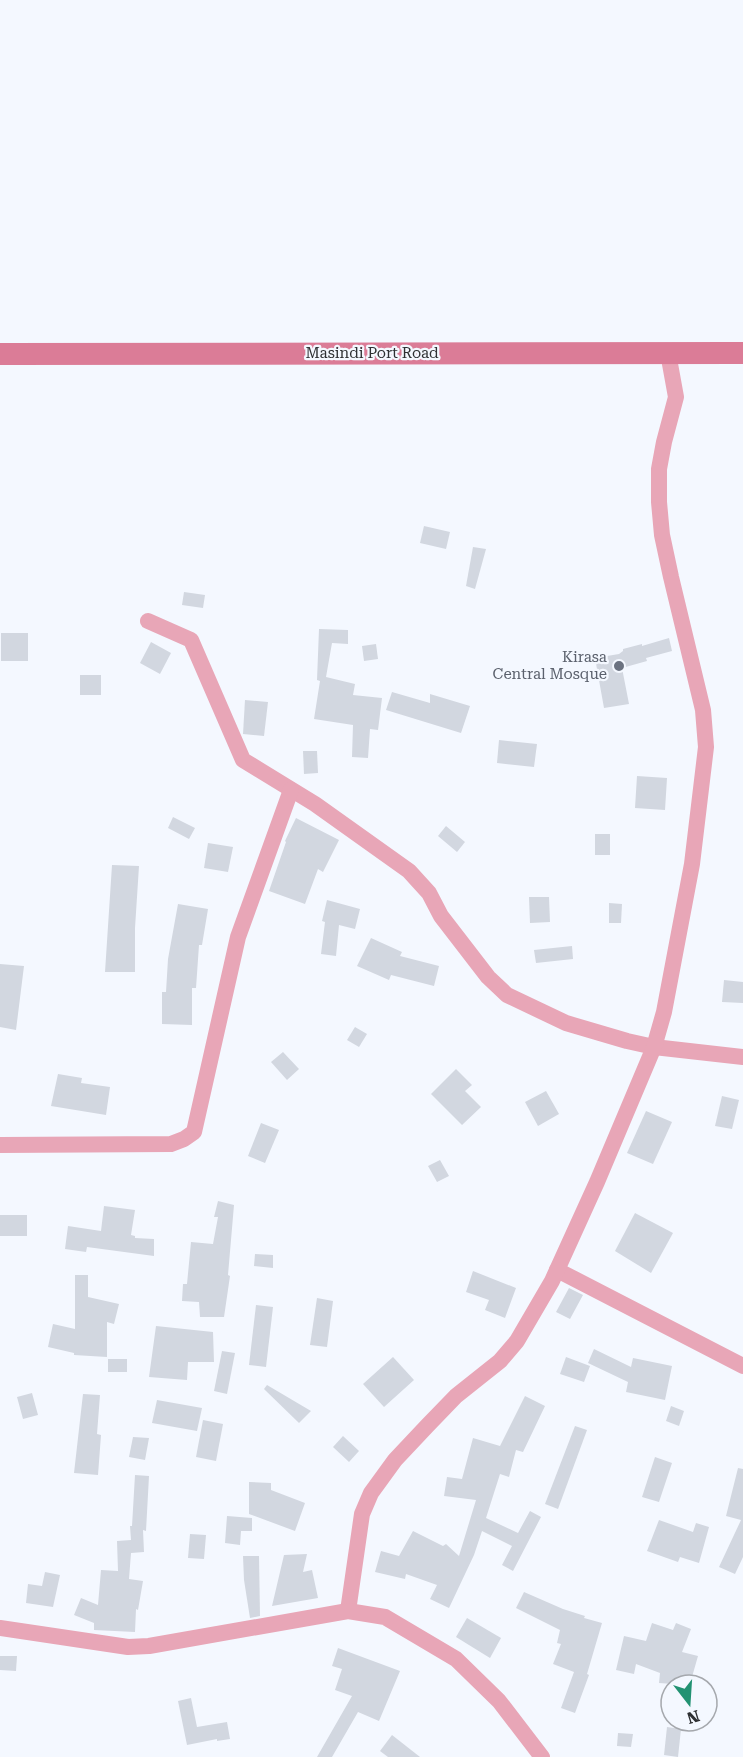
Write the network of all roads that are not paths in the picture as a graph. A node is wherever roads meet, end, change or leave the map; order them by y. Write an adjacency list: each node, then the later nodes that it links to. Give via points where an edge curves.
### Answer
1 (668, 353): 2 (main road, Masindi Port Road); 3 (main road, Masindi Port Road); 6 (street, via 676,397 659,469 658,502 671,577 703,711 706,747 692,864)
2 (743, 353)
3 (0, 354)
4 (148, 621): 5 (street, via 191,640 243,760)
5 (291, 790): 6 (street, via 409,871 488,977 507,995 566,1023); 8 (street, via 238,937 194,1132 171,1144)
6 (654, 1047): 7 (street); 9 (street)
7 (743, 1057)
8 (0, 1145)
9 (557, 1270): 10 (street); 11 (street, via 511,1348 456,1396 395,1460 371,1492 362,1514)
10 (743, 1366)
11 (348, 1611): 12 (street, via 149,1646 128,1647); 13 (street, via 385,1617 456,1659 499,1701)
12 (0, 1628)
13 (542, 1757)

